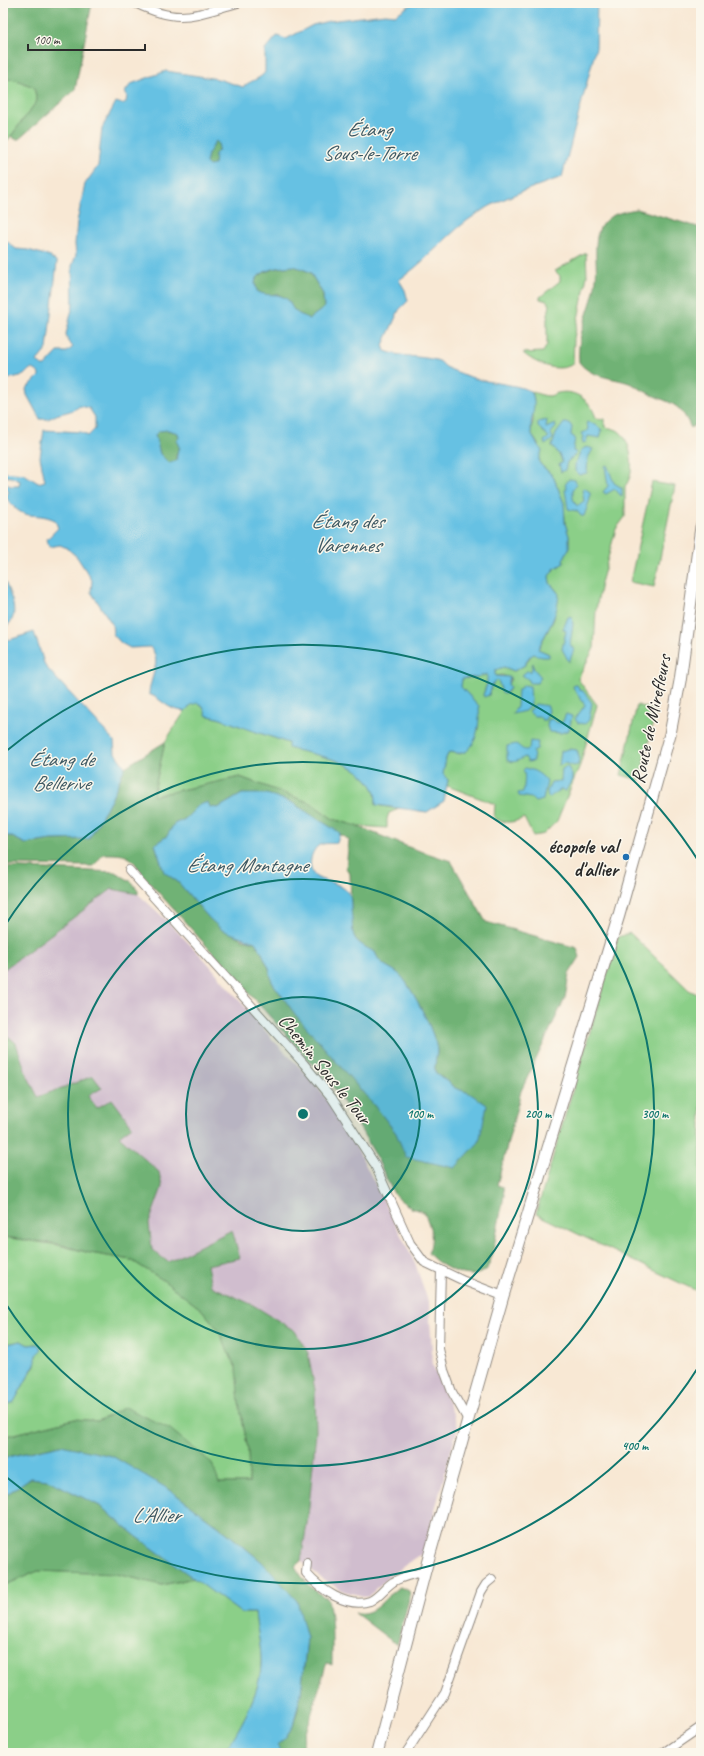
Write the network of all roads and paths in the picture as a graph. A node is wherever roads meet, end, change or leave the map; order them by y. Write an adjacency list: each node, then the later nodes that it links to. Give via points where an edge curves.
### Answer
1 (135, 3): 2 (street, via 158,13 179,17 208,13)
2 (238, 3)
3 (701, 527): 6 (street, Route de Mirefleurs, via 680,681 670,734 619,915)
4 (129, 870): 5 (street, Chemin Sous le Tour, via 332,1098 374,1163 410,1243 424,1262)
5 (441, 1270): 6 (street, Chemin Sous le Tour); 7 (street, via 439,1349 452,1392)
6 (503, 1296): 7 (street, Route de Mirefleurs)
7 (468, 1420): 9 (street, Route de Mirefleurs)
8 (307, 1563): 9 (street, via 306,1573 316,1584 339,1598 358,1604 371,1601 394,1581)
9 (425, 1571): 11 (street, Route de Mirefleurs)
10 (492, 1579): 15 (street, via 481,1592 445,1694)
11 (400, 1669): 13 (street); 14 (street)
12 (701, 1727): 16 (street)
13 (372, 1753)
14 (377, 1753)
15 (406, 1753)
16 (663, 1753)

